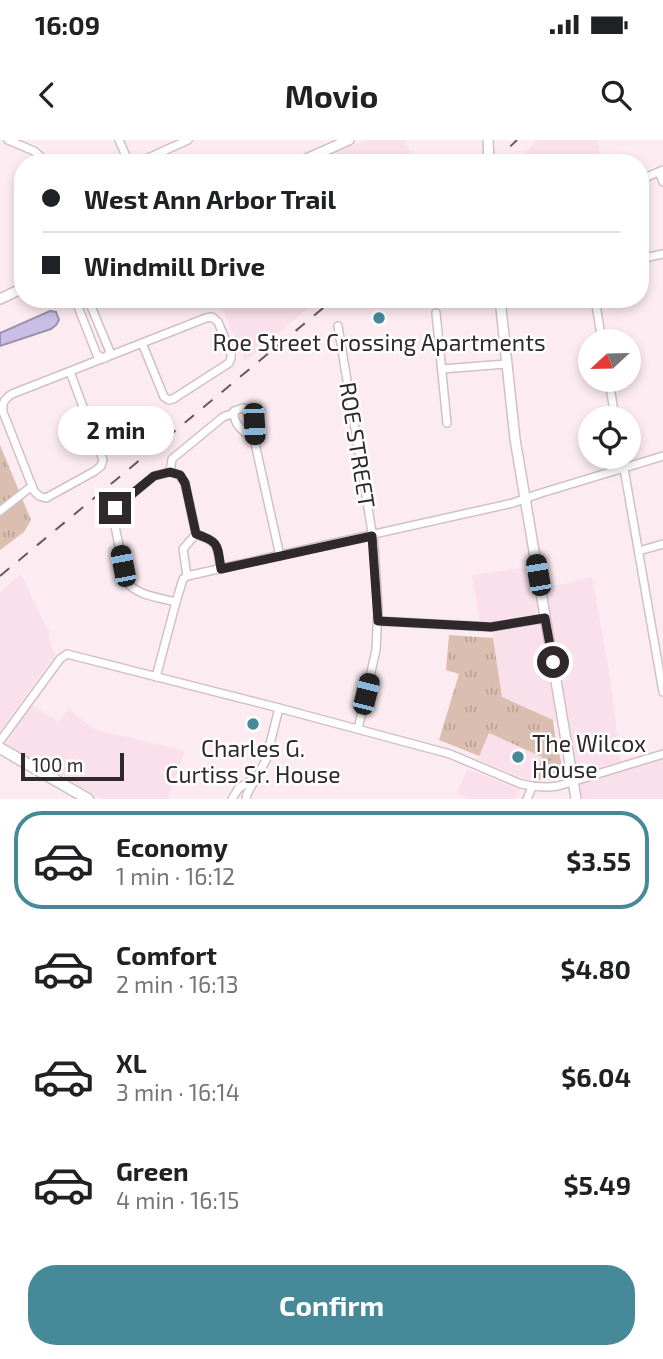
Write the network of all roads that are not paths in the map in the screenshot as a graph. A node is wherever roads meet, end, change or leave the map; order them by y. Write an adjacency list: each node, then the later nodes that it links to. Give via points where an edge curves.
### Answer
1 (8, 140): 4 (street)
2 (188, 140): 5 (street)
3 (349, 140): 6 (street)
4 (38, 154)
5 (157, 154)
6 (317, 154)
7 (661, 171): 8 (street)
8 (663, 182)
9 (79, 308): 17 (street, via 97,355)
10 (92, 308): 17 (street, via 110,352)
11 (501, 308): 18 (street)
12 (596, 308): 15 (street)
13 (436, 313): 19 (street)
14 (338, 326): 33 (street, ROE STREET)
15 (600, 329)
16 (142, 343): 16 (street, via 212,317 231,358 169,400); 17 (street)
17 (104, 358): 20 (street)
18 (506, 364): 19 (street); 30 (street)
19 (442, 369): 22 (street)
20 (70, 372): 29 (street, via 12,394 2,405); 29 (street, via 103,460 101,466 46,498)
21 (234, 413): 23 (street, via 236,423); 23 (street, via 248,409); 28 (street, via 172,459)
22 (447, 424)
23 (254, 439): 36 (street)
24 (663, 456): 25 (street)
25 (641, 463)
26 (621, 469): 30 (street)
27 (624, 469): 35 (street)
28 (170, 472): 32 (street, via 185,483); 39 (street, via 154,476 115,508 113,516 131,589)
29 (32, 486): 31 (street)
30 (525, 499): 33 (street); 40 (street)
31 (0, 511)
32 (196, 534): 37 (street, via 214,541); 38 (street, via 183,549)
33 (372, 536): 36 (street); 41 (street, ROE STREET)
34 (663, 544): 35 (street)
35 (639, 551): 42 (street)
36 (280, 556): 37 (street)
37 (221, 569): 38 (street)
38 (187, 576): 39 (street)
39 (176, 602): 43 (street)
40 (545, 618): 41 (street, via 491,627); 51 (street)
41 (378, 621): 46 (street, ROE STREET)
42 (659, 649): 44 (street)
43 (156, 677): 45 (street); 47 (street, via 70,654 62,657)
44 (663, 692)
45 (279, 708): 46 (street); 50 (street, via 270,748)
46 (358, 729): 52 (street, via 450,754)
47 (0, 741)
48 (0, 748): 53 (main road)
49 (663, 754): 51 (street)
50 (257, 775): 54 (street); 55 (street)
51 (574, 781): 52 (street); 57 (street)
52 (532, 787): 56 (street)
53 (88, 799)
54 (232, 799)
55 (246, 799)
56 (527, 799)
57 (576, 799)

